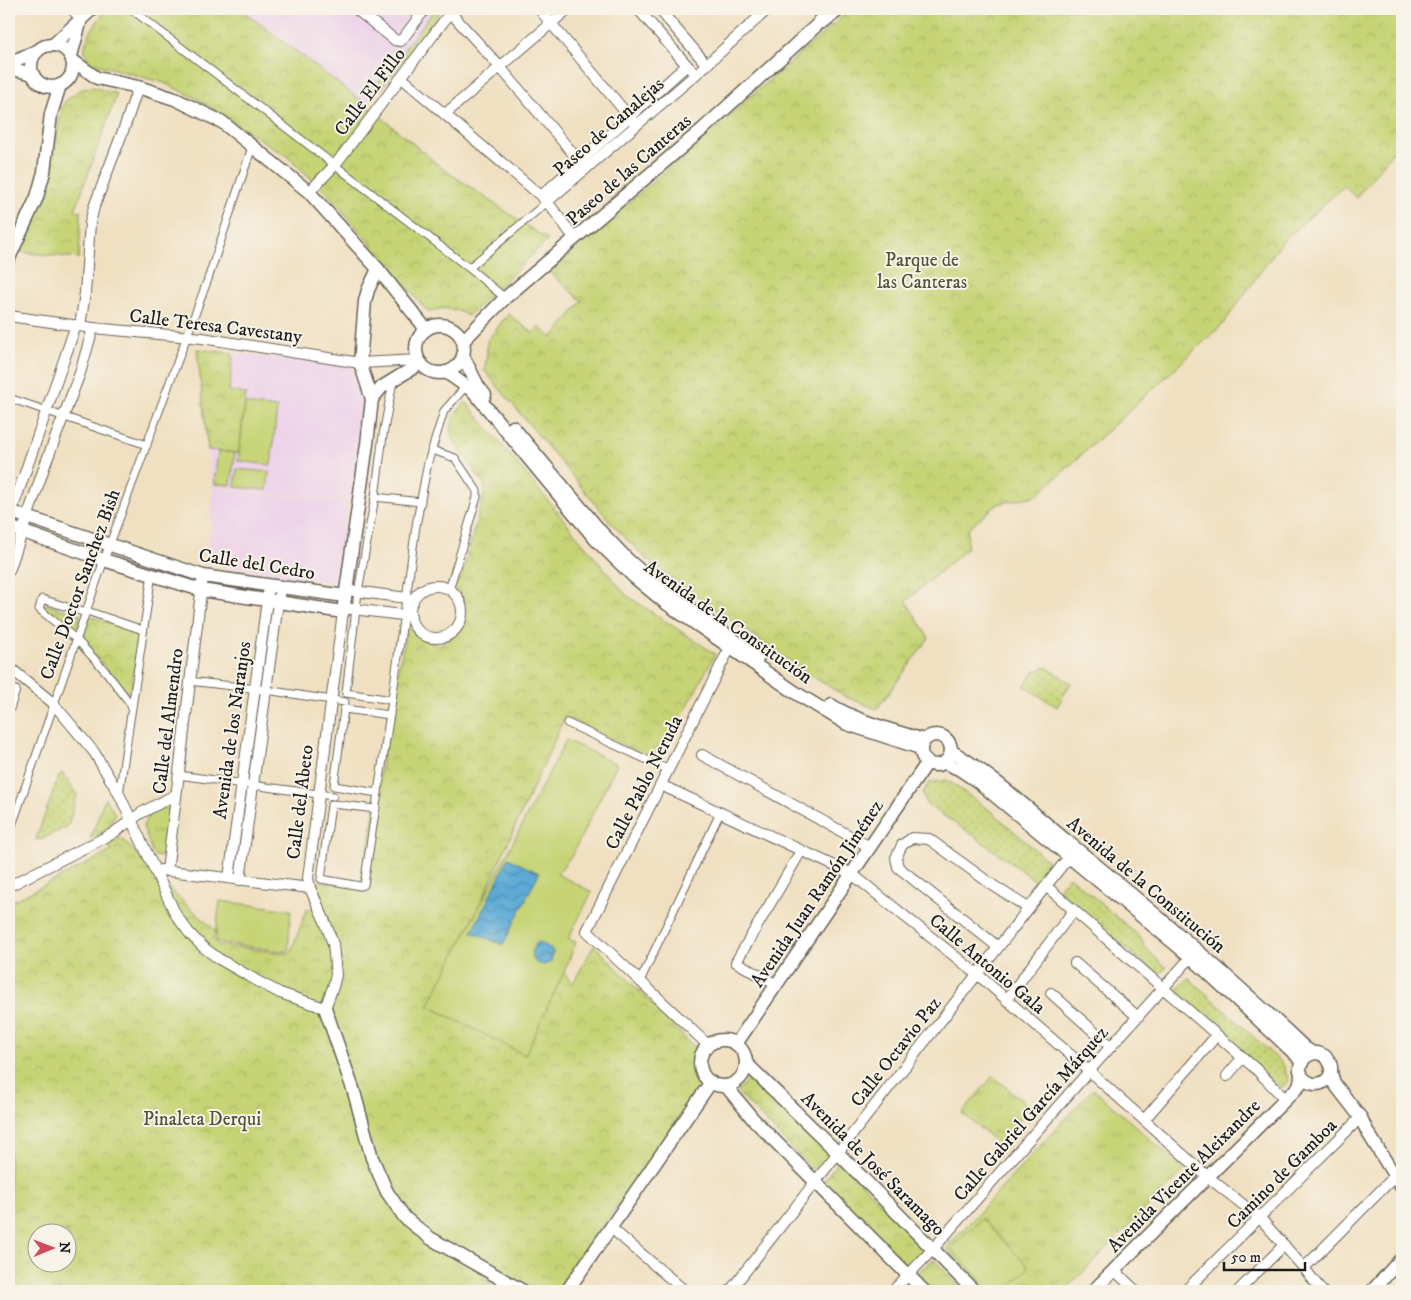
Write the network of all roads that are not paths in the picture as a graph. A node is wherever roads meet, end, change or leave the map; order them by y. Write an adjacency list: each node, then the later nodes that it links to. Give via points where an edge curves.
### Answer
1 (72, 9): 14 (street)
2 (92, 9): 14 (street)
3 (131, 9): 36 (street)
4 (356, 9): 5 (street, via 395,40 401,41)
5 (425, 9)
6 (539, 9): 15 (street)
7 (568, 9): 15 (street)
8 (638, 9): 21 (street)
9 (660, 9): 19 (street)
10 (768, 9): 22 (street, Paseo de Canalejas)
11 (829, 9): 16 (street)
12 (840, 9): 16 (street)
13 (452, 11): 24 (street); 28 (street, Calle El Fillo)
14 (80, 20): 17 (street); 20 (street)
15 (551, 23): 24 (street); 34 (street)
16 (817, 25): 40 (street, Paseo de las Canteras)
17 (54, 45): 18 (street); 20 (street, via 66,51)
18 (37, 51): 23 (street, via 16,60); 25 (street, via 31,62)
19 (697, 52): 21 (street); 22 (street)
20 (71, 58): 27 (street); 29 (street, via 72,73)
21 (686, 64): 26 (street); 34 (street)
22 (707, 65): 26 (street, Paseo de Canalejas)
23 (11, 66): 25 (street)
24 (500, 67): 33 (street); 37 (street)
25 (33, 74): 30 (street)
26 (696, 75): 34 (street, Paseo de Canalejas)
27 (97, 78): 29 (street); 31 (street)
28 (402, 78): 33 (street); 36 (street, Calle El Fillo)
29 (65, 82): 30 (street); 32 (street)
30 (45, 86): 32 (street)
31 (138, 87): 35 (street, via 175,99 222,122); 46 (street, via 94,207)
32 (50, 114): 41 (street, via 44,172 37,197)
33 (444, 114): 39 (street)
34 (633, 121): 37 (street, Paseo de Canalejas)
35 (252, 147): 38 (street); 49 (street, Calle Doctor Sanchez Bish)
36 (335, 165): 38 (street, Calle El Fillo); 42 (street)
37 (583, 165): 39 (street, Paseo de Canalejas)
38 (308, 192): 43 (street)
39 (544, 199): 40 (street); 42 (street, Paseo de Canalejas)
40 (575, 239): 44 (street, Paseo de las Canteras)
41 (9, 258)
42 (469, 268): 44 (street)
43 (378, 269): 48 (street); 53 (street, via 365,300)
44 (505, 298): 50 (street, Paseo de las Canteras)
45 (9, 316): 46 (street, Calle Teresa Cavestany)
46 (78, 325): 47 (street, Calle Teresa Cavestany); 59 (street)
47 (94, 328): 49 (street, Calle Teresa Cavestany); 60 (street)
48 (426, 329): 50 (street, via 440,324 448,326 460,334); 52 (street, via 416,347)
49 (187, 336): 53 (street, Calle Teresa Cavestany); 61 (street, Calle Doctor Sanchez Bish)
50 (463, 341): 51 (street)
51 (463, 356): 54 (street, via 454,369); 99 (street, Avenida de la Constitución, via 482,392 602,533 654,582 801,687 839,710)
52 (420, 362): 53 (street, Calle Teresa Cavestany); 54 (street, via 433,371); 55 (street)
53 (360, 363): 58 (street)
54 (446, 372): 56 (street, Avenida de la Constitución)
55 (393, 380): 58 (street); 63 (street)
56 (467, 385): 62 (street, via 444,411); 84 (street, Avenida de la Constitución, via 596,540 663,601)
57 (9, 398): 59 (street)
58 (372, 398): 79 (street, Calle del Abeto)
59 (47, 410): 60 (street); 65 (street)
60 (64, 417): 61 (street); 66 (street)
61 (147, 445): 69 (street, Calle Doctor Sanchez Bish)
62 (432, 450): 64 (street); 76 (street, via 454,458 477,491)
63 (375, 497): 64 (street); 79 (street)
64 (421, 502): 77 (street)
65 (10, 514): 66 (street, Calle del Cedro)
66 (27, 518): 68 (street); 69 (street, Calle del Cedro)
67 (9, 527): 68 (street, Calle del Cedro)
68 (22, 532): 70 (street, Calle del Cedro); 71 (street)
69 (111, 545): 70 (street, Calle Doctor Sanchez Bish); 73 (street, Calle del Cedro)
70 (104, 560): 72 (street, Calle del Cedro); 80 (street, Calle Doctor Sanchez Bish)
71 (9, 571)
72 (152, 574): 75 (street, Calle del Cedro); 82 (street)
73 (203, 576): 74 (street, Calle del Cedro); 75 (street, Calle del Almendro)
74 (275, 587): 78 (street, Avenida de los Naranjos); 79 (street, Calle del Cedro)
75 (200, 590): 78 (street, Calle del Cedro); 86 (street, Calle del Almendro)
76 (449, 590): 77 (street, via 435,586); 81 (street, via 459,600 462,609 460,622 451,634 435,638 424,635)
77 (410, 600): 79 (street, Calle del Cedro); 81 (street)
78 (272, 601): 79 (street, Calle del Cedro); 87 (street, Avenida de los Naranjos); 89 (street, Avenida de los Naranjos)
79 (349, 601): 81 (street, Calle del Cedro); 90 (street); 91 (street, Calle del Abeto)
80 (86, 612): 82 (street); 83 (street, Calle Doctor Sanchez Bish); 83 (street, via 42,599 39,609)
81 (407, 616): 92 (street)
82 (143, 630): 94 (street)
83 (77, 640): 93 (street, Calle Doctor Sanchez Bish); 94 (street)
84 (730, 649): 99 (street, Avenida de la Constitución, via 847,724); 103 (street, Calle Pablo Neruda)
85 (9, 667): 93 (street)
86 (189, 681): 87 (street); 104 (street, Calle del Almendro)
87 (255, 689): 89 (street); 105 (street, Avenida de los Naranjos)
88 (16, 690): 96 (street)
89 (266, 690): 91 (street); 105 (street, Avenida de los Naranjos)
90 (346, 694): 92 (street); 95 (street)
91 (331, 700): 95 (street); 111 (street, Calle del Abeto)
92 (392, 700): 97 (street)
93 (53, 703): 109 (street, via 94,752); 117 (street, Calle Doctor Sanchez Bish)
94 (132, 706): 109 (street)
95 (344, 706): 97 (street); 107 (street)
96 (9, 712)
97 (390, 716): 108 (street)
98 (567, 724): 103 (street)
99 (922, 744): 101 (street, via 932,735 942,736 949,742); 102 (street, via 922,757)
100 (702, 754): 118 (street)
101 (948, 757): 102 (street, via 936,766); 120 (street, Avenida de la Constitución); 145 (street, Avenida de la Constitución, via 983,772 1125,888)
102 (927, 763): 118 (street, Avenida Juan Ramón Jiménez)
103 (668, 770): 106 (street, Calle Pablo Neruda)
104 (178, 775): 105 (street); 110 (street, Calle del Almendro)
105 (247, 785): 111 (street); 124 (street, Avenida de los Naranjos)
106 (661, 785): 115 (street, Calle Antonio Gala); 134 (street, Calle Pablo Neruda, via 587,931)
107 (334, 786): 108 (street); 112 (street)
108 (378, 792): 114 (street)
109 (119, 794): 116 (street)
110 (175, 795): 116 (street); 122 (street, Calle del Almendro)
111 (319, 795): 112 (street); 127 (street, Calle del Abeto, via 308,878)
112 (333, 796): 113 (street)
113 (331, 805): 114 (street); 114 (street, via 320,879 360,886 364,885)
114 (376, 809)
115 (720, 813): 119 (street, Calle Antonio Gala); 134 (street)
116 (132, 820): 121 (street); 125 (street, via 112,834)
117 (9, 834)
118 (870, 847): 123 (street, Avenida Juan Ramón Jiménez)
119 (801, 851): 123 (street, Calle Antonio Gala); 135 (street, via 736,962)
120 (1071, 858): 126 (street, Calle Octavio Paz); 131 (street, Avenida de la Constitución)
121 (155, 869): 122 (street); 139 (street, via 176,915 203,947 260,984)
122 (167, 871): 124 (street)
123 (852, 874): 133 (street, Calle Antonio Gala); 135 (street, Avenida Juan Ramón Jiménez)
124 (235, 879): 127 (street)
125 (9, 886)
126 (1046, 886): 128 (street, Calle Octavio Paz); 129 (street)
127 (310, 888): 139 (street, Calle del Abeto, via 333,944 336,975)
128 (1028, 908): 130 (street, Calle Octavio Paz); 130 (street, via 929,839 912,838 902,845 896,858 898,867)
129 (1074, 910): 136 (street); 138 (street)
130 (998, 947): 133 (street, Calle Octavio Paz)
131 (1191, 957): 136 (street, Calle Gabriel García Márquez); 151 (street, Avenida de la Constitución, via 1297,1056)
132 (1075, 963): 140 (street)
133 (977, 974): 138 (street, Calle Antonio Gala); 158 (street, Calle Octavio Paz)
134 (640, 981): 143 (street)
135 (777, 985): 142 (street, Avenida Juan Ramón Jiménez)
136 (1164, 988): 140 (street, Calle Gabriel García Márquez); 141 (street)
137 (1051, 994): 144 (street)
138 (1006, 1000): 148 (street, Calle Antonio Gala)
139 (325, 1008): 172 (street, via 354,1092 372,1158 386,1192 405,1218 430,1238)
140 (1138, 1017): 144 (street, Calle Gabriel García Márquez)
141 (1217, 1035): 146 (street); 155 (street)
142 (736, 1044): 143 (street, via 722,1040); 147 (street)
143 (708, 1045): 152 (street, via 700,1064 705,1078)
144 (1111, 1046): 148 (street, Calle Gabriel García Márquez)
145 (1313, 1053): 149 (street, via 1328,1058); 151 (street, via 1306,1057)
146 (1242, 1058): 150 (street); 154 (street)
147 (746, 1063): 153 (street, via 742,1075); 158 (street, Avenida de José Saramago)
148 (1089, 1071): 155 (street, Calle Antonio Gala); 166 (street, Calle Gabriel García Márquez)
149 (1331, 1073): 151 (street, via 1327,1080); 157 (street, Avenida de la Constitución, via 1334,1083)
150 (1228, 1076)
151 (1307, 1078): 154 (street, Avenida Vicente Aleixandre); 156 (street, Avenida de la Constitución, via 1330,1089)
152 (711, 1082): 153 (street); 164 (street)
153 (726, 1086): 161 (street, via 753,1119)
154 (1286, 1100): 160 (street, Avenida Vicente Aleixandre)
155 (1144, 1120): 160 (street, Calle Antonio Gala)
156 (1358, 1121): 157 (street, Avenida de la Constitución); 163 (street, Camino de Gamboa)
157 (1367, 1131): 159 (street, Avenida de la Constitución)
158 (838, 1153): 161 (street, Calle Octavio Paz); 166 (street, Avenida de José Saramago)
159 (1395, 1176): 162 (street, Avenida de la Constitución); 168 (street)
160 (1208, 1177): 163 (street, Calle Antonio Gala); 169 (street, Avenida Vicente Aleixandre)
161 (816, 1181): 170 (street); 175 (street, Calle Octavio Paz)
162 (1402, 1188)
163 (1260, 1218): 165 (street, Calle Antonio Gala); 181 (street, Camino de Gamboa)
164 (611, 1228): 173 (street); 174 (street)
165 (1284, 1245): 168 (street, Calle Antonio Gala); 182 (street)
166 (933, 1249): 170 (street, Calle Gabriel García Márquez); 178 (street, Avenida de José Saramago)
167 (1402, 1258): 171 (street)
168 (1304, 1268): 183 (street, Calle Antonio Gala)
169 (1114, 1270): 179 (street, Avenida Vicente Aleixandre); 180 (street)
170 (908, 1275): 176 (street, Calle Gabriel García Márquez); 177 (street)
171 (1378, 1289)
172 (523, 1291)
173 (567, 1291)
174 (685, 1291)
175 (730, 1291)
176 (893, 1291)
177 (924, 1291)
178 (974, 1291)
179 (1093, 1291)
180 (1136, 1291)
181 (1186, 1291)
182 (1238, 1291)
183 (1322, 1291)

